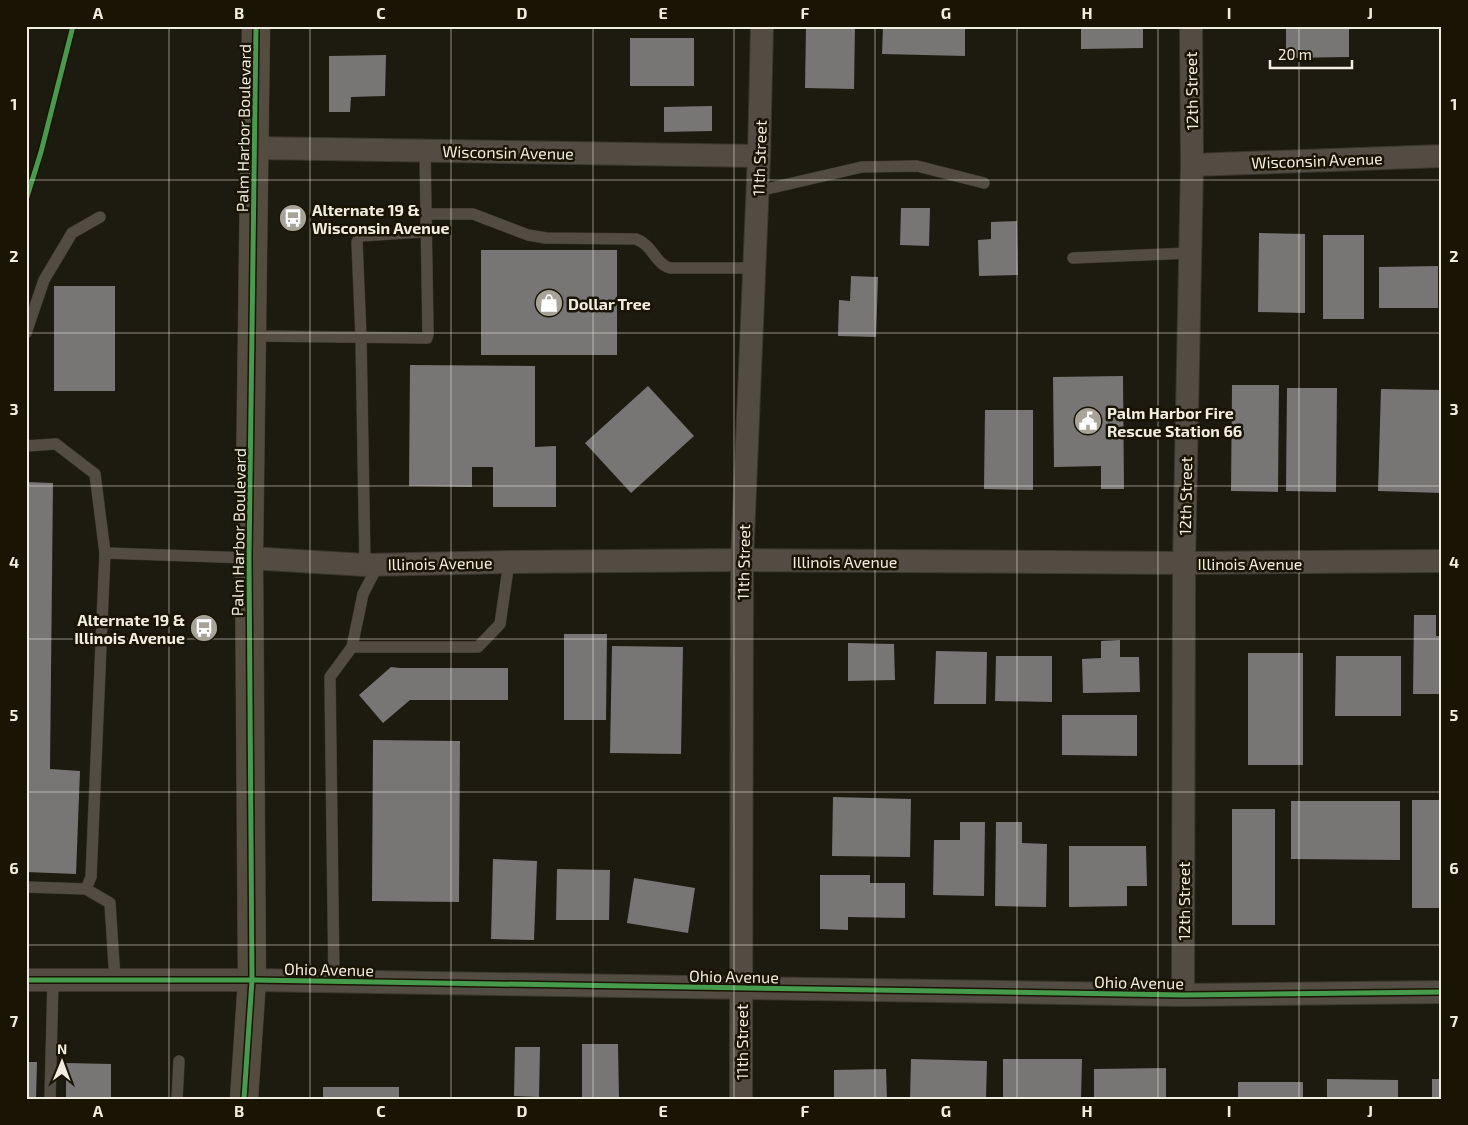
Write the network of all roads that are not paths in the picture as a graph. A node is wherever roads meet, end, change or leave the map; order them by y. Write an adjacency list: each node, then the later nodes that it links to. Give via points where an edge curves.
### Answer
1 (256, 26): 4 (main road, Palm Harbor Boulevard)
2 (762, 26): 6 (street, 11th Street)
3 (1191, 26): 8 (street, 12th Street)
4 (256, 148): 5 (street, Wisconsin Avenue); 17 (main road, Palm Harbor Boulevard)
5 (425, 150): 6 (street, Wisconsin Avenue); 12 (lane)
6 (760, 156): 10 (street, 11th Street)
7 (1442, 156): 8 (street, Wisconsin Avenue)
8 (1192, 165): 13 (street, 12th Street)
9 (984, 183): 10 (lane, via 916,166 862,166)
10 (758, 191): 15 (street, 11th Street)
11 (100, 217): 16 (lane, via 72,233 44,280)
12 (427, 220): 15 (lane, via 472,214 528,235 546,238 636,240 649,246 662,264 670,268); 18 (lane, via 422,232 360,236 357,242); 18 (lane, via 426,338)
13 (1190, 253): 14 (lane); 25 (street, 12th Street)
14 (1073, 258)
15 (755, 268): 22 (street, 11th Street)
16 (26, 334)
17 (254, 336): 18 (lane); 21 (main road, Palm Harbor Boulevard)
18 (361, 337): 26 (lane)
19 (26, 446): 20 (lane, via 56,444 95,474)
20 (105, 553): 21 (lane); 29 (lane, via 91,877)
21 (249, 558): 26 (street, Illinois Avenue); 33 (main road, Palm Harbor Boulevard)
22 (742, 560): 24 (street, Illinois Avenue); 25 (street, Illinois Avenue); 35 (street, 11th Street)
23 (1442, 561): 25 (street, Illinois Avenue)
24 (509, 562): 26 (street, Illinois Avenue); 27 (lane, via 500,624 478,647)
25 (1184, 563): 37 (street, 12th Street)
26 (371, 565): 27 (lane)
27 (352, 647): 34 (lane, via 330,678)
28 (26, 887): 29 (lane)
29 (86, 889): 32 (lane, via 110,904)
30 (26, 980): 31 (street, Ohio Avenue)
31 (53, 980): 32 (street, Ohio Avenue); 39 (lane)
32 (115, 980): 33 (street, Ohio Avenue)
33 (252, 980): 34 (street, Ohio Avenue); 41 (main road, Palm Harbor Boulevard)
34 (334, 982): 35 (street, Ohio Avenue)
35 (740, 988): 37 (street, Ohio Avenue); 42 (street, 11th Street)
36 (1442, 992): 37 (street, Ohio Avenue)
37 (1183, 995)
38 (179, 1061): 40 (lane)
39 (50, 1099)
40 (177, 1099)
41 (244, 1099)
42 (740, 1099)

